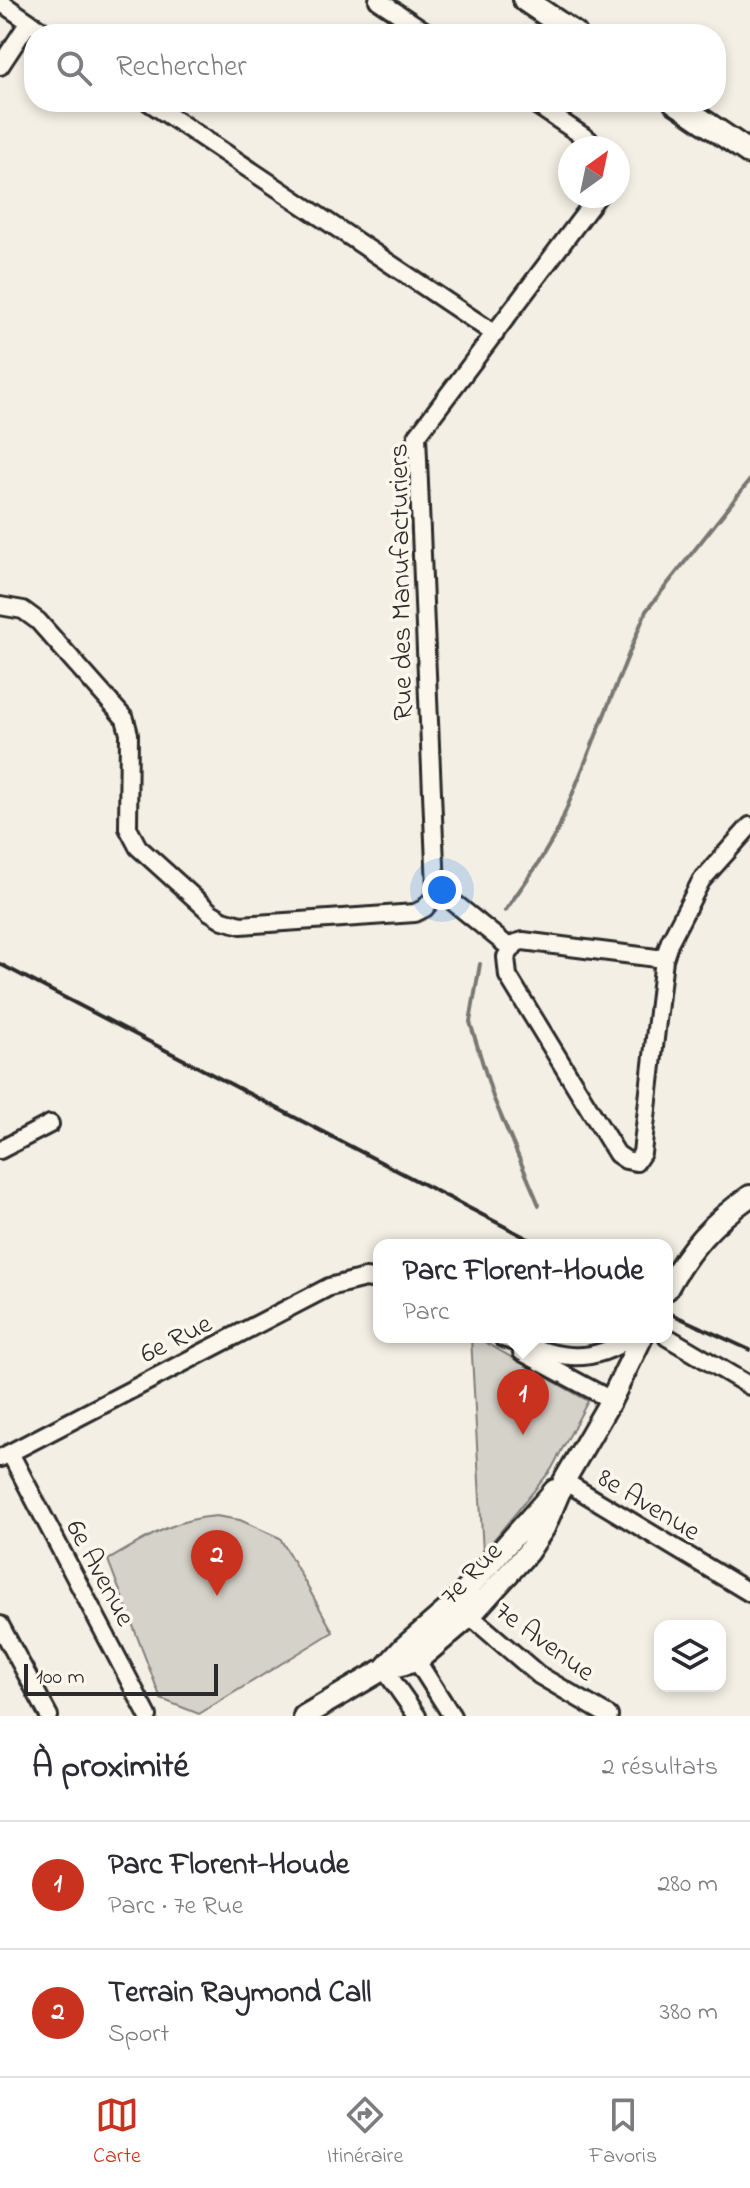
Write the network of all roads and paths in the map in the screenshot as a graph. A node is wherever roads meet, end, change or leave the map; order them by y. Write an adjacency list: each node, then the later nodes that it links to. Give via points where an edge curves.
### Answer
1 (378, 0): 6 (street)
2 (525, 0): 7 (highway)
3 (0, 2): 4 (street)
4 (29, 22): 5 (street)
5 (32, 24)
6 (414, 24)
7 (560, 24)
8 (24, 30): 9 (street)
9 (0, 66)
10 (164, 112): 16 (street)
11 (547, 112): 13 (street)
12 (690, 112): 14 (highway)
13 (583, 136)
14 (750, 153)
15 (589, 208): 16 (street, Rue des Manufacturiers)
16 (495, 334): 19 (street, Rue des Manufacturiers, via 417,436)
17 (0, 606): 19 (street, via 23,610 38,621 125,719 132,838 210,912 241,925 415,913 425,908)
18 (750, 826): 21 (street, via 701,881)
19 (436, 888): 20 (street)
20 (510, 948): 21 (street, via 523,941); 21 (street, via 508,976 617,1154 636,1162 642,1153)
21 (664, 959)
22 (50, 1124): 23 (street)
23 (0, 1150)
24 (750, 1196): 25 (main road, via 702,1236)
25 (673, 1278)
26 (373, 1279): 34 (street, 6e Rue, via 329,1287)
27 (673, 1341): 32 (street)
28 (510, 1343): 33 (street)
29 (519, 1343): 30 (street, via 571,1358 590,1357)
30 (622, 1343)
31 (639, 1343): 33 (main road, 7e Rue)
32 (750, 1386)
33 (611, 1400): 35 (main road, 7e Rue)
34 (5, 1455): 42 (street, 6e Avenue)
35 (564, 1481): 36 (street, 8e Avenue); 37 (main road, 7e Rue, via 528,1552)
36 (750, 1593)
37 (462, 1610): 39 (main road, 7e Rue); 40 (main road, 7e Rue, via 404,1647); 46 (street, 7e Avenue, via 539,1675)
38 (0, 1625): 41 (street)
39 (417, 1661): 40 (main road, 7e Rue); 45 (street)
40 (384, 1669): 43 (main road, 7e Rue); 44 (street)
41 (49, 1716)
42 (148, 1716)
43 (304, 1716)
44 (417, 1716)
45 (452, 1716)
46 (609, 1716)

